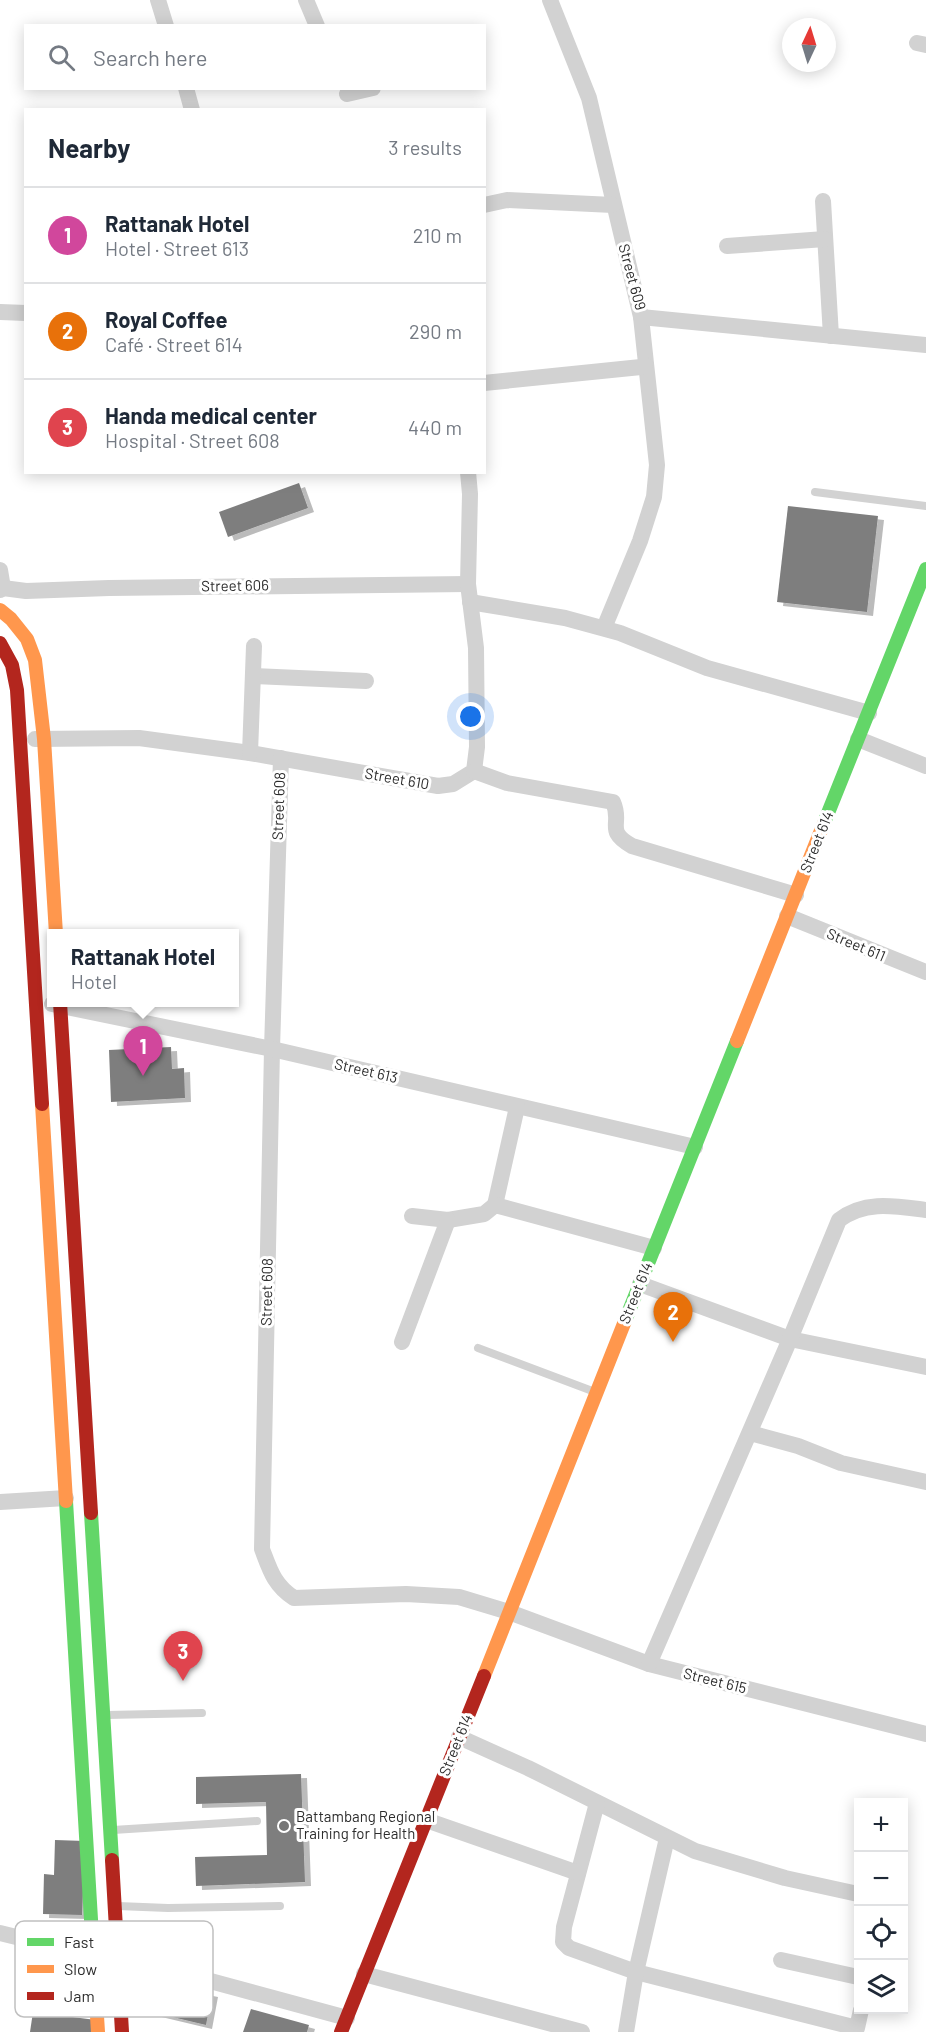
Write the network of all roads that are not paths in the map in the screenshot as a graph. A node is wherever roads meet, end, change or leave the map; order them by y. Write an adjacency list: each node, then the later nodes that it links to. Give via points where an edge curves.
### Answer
1 (158, 0): 4 (street)
2 (306, 0): 5 (street)
3 (550, 0): 12 (street, Street 609, via 589,98)
4 (165, 24)
5 (316, 24)
6 (187, 90): 9 (street)
7 (368, 90): 8 (street)
8 (348, 98)
9 (191, 108)
10 (823, 201): 13 (street)
11 (486, 205): 12 (street, via 507,200)
12 (614, 205): 17 (street, Street 609)
13 (825, 239): 14 (street); 18 (street)
14 (727, 246)
15 (0, 312): 16 (street)
16 (24, 313)
17 (641, 317): 18 (street, Street 609); 20 (street)
18 (831, 336): 19 (street, Street 609)
19 (926, 345)
20 (645, 364): 21 (street); 31 (street, via 657,465 654,497)
21 (486, 383)
22 (468, 474): 27 (street)
23 (815, 492): 24 (lane)
24 (926, 506)
25 (926, 569): 36 (main road, Street 614)
26 (0, 570): 28 (street, Street 606)
27 (468, 584): 28 (street, Street 606); 29 (street)
28 (1, 589)
29 (470, 602): 31 (street); 43 (street, via 476,648)
30 (0, 610): 37 (main road, via 27,639 36,660)
31 (604, 628): 36 (street, via 707,668)
32 (0, 643): 39 (main road, via 12,666)
33 (254, 646): 34 (street)
34 (253, 676): 35 (street); 40 (street)
35 (366, 681)
36 (868, 713): 38 (main road, Street 614)
37 (44, 739): 39 (street, Street 610); 40 (street, Street 610, via 139,738); 46 (main road)
38 (858, 739): 42 (street); 44 (main road, Street 614)
39 (20, 740): 48 (main road)
40 (250, 753): 41 (street, Street 610)
41 (280, 759): 43 (street, Street 610, via 438,786 453,784); 52 (street, Street 608)
42 (926, 766)
43 (474, 771): 44 (street, via 507,783 613,802 615,831 632,846)
44 (796, 895): 45 (main road, Street 614)
45 (787, 916): 47 (street, Street 611); 54 (main road, Street 614)
46 (56, 929)
47 (926, 972)
48 (35, 1001): 49 (street, Street 613); 68 (main road)
49 (47, 1002)
50 (60, 1007): 73 (main road)
51 (74, 1007): 52 (street, Street 613)
52 (272, 1049): 53 (street, Street 613); 70 (street, Street 608, via 262,1549 271,1573 282,1590 294,1598 406,1594 459,1597)
53 (517, 1107): 54 (street, Street 613); 55 (street)
54 (695, 1147): 59 (main road, Street 614)
55 (495, 1205): 58 (street, via 484,1214); 59 (street)
56 (926, 1210): 61 (street, via 868,1207 851,1211 839,1220)
57 (412, 1216): 58 (street)
58 (448, 1220): 62 (street)
59 (654, 1248): 60 (main road, Street 614)
60 (640, 1284): 61 (street); 65 (main road, Street 614)
61 (790, 1339): 64 (street); 66 (street)
62 (402, 1342)
63 (478, 1348): 65 (lane)
64 (926, 1367)
65 (597, 1393): 70 (main road, Street 614)
66 (750, 1433): 67 (street, via 841,1463); 71 (street)
67 (926, 1482)
68 (66, 1498): 69 (street); 85 (main road)
69 (0, 1502)
70 (509, 1612): 71 (street, Street 615); 75 (main road, Street 614)
71 (649, 1664): 74 (street, Street 615)
72 (202, 1713): 73 (lane)
73 (103, 1715): 79 (main road)
74 (926, 1734)
75 (459, 1737): 76 (street); 77 (main road, Street 614)
76 (597, 1803): 80 (street); 81 (street)
77 (426, 1820): 81 (street); 91 (main road, Street 614)
78 (257, 1821): 79 (lane)
79 (110, 1831): 83 (main road)
80 (667, 1838): 82 (street, via 695,1851 785,1878); 90 (street)
81 (578, 1873): 90 (street, via 563,1942 587,1956)
82 (854, 1893)
83 (115, 1906): 84 (lane); 86 (main road)
84 (280, 1906)
85 (91, 1921)
86 (116, 1921)
87 (0, 1933): 88 (street, Street 614)
88 (15, 1937)
89 (781, 1960): 92 (street)
90 (636, 1972): 98 (street); 102 (street)
91 (364, 1974): 97 (main road, Street 614); 101 (street)
92 (854, 1976)
93 (213, 1985): 97 (street, Street 614)
94 (860, 2014): 98 (street)
95 (97, 2017): 99 (main road)
96 (121, 2017): 100 (main road)
97 (344, 2025)
98 (856, 2030)
99 (98, 2032)
100 (122, 2032)
101 (582, 2032)
102 (626, 2032)

